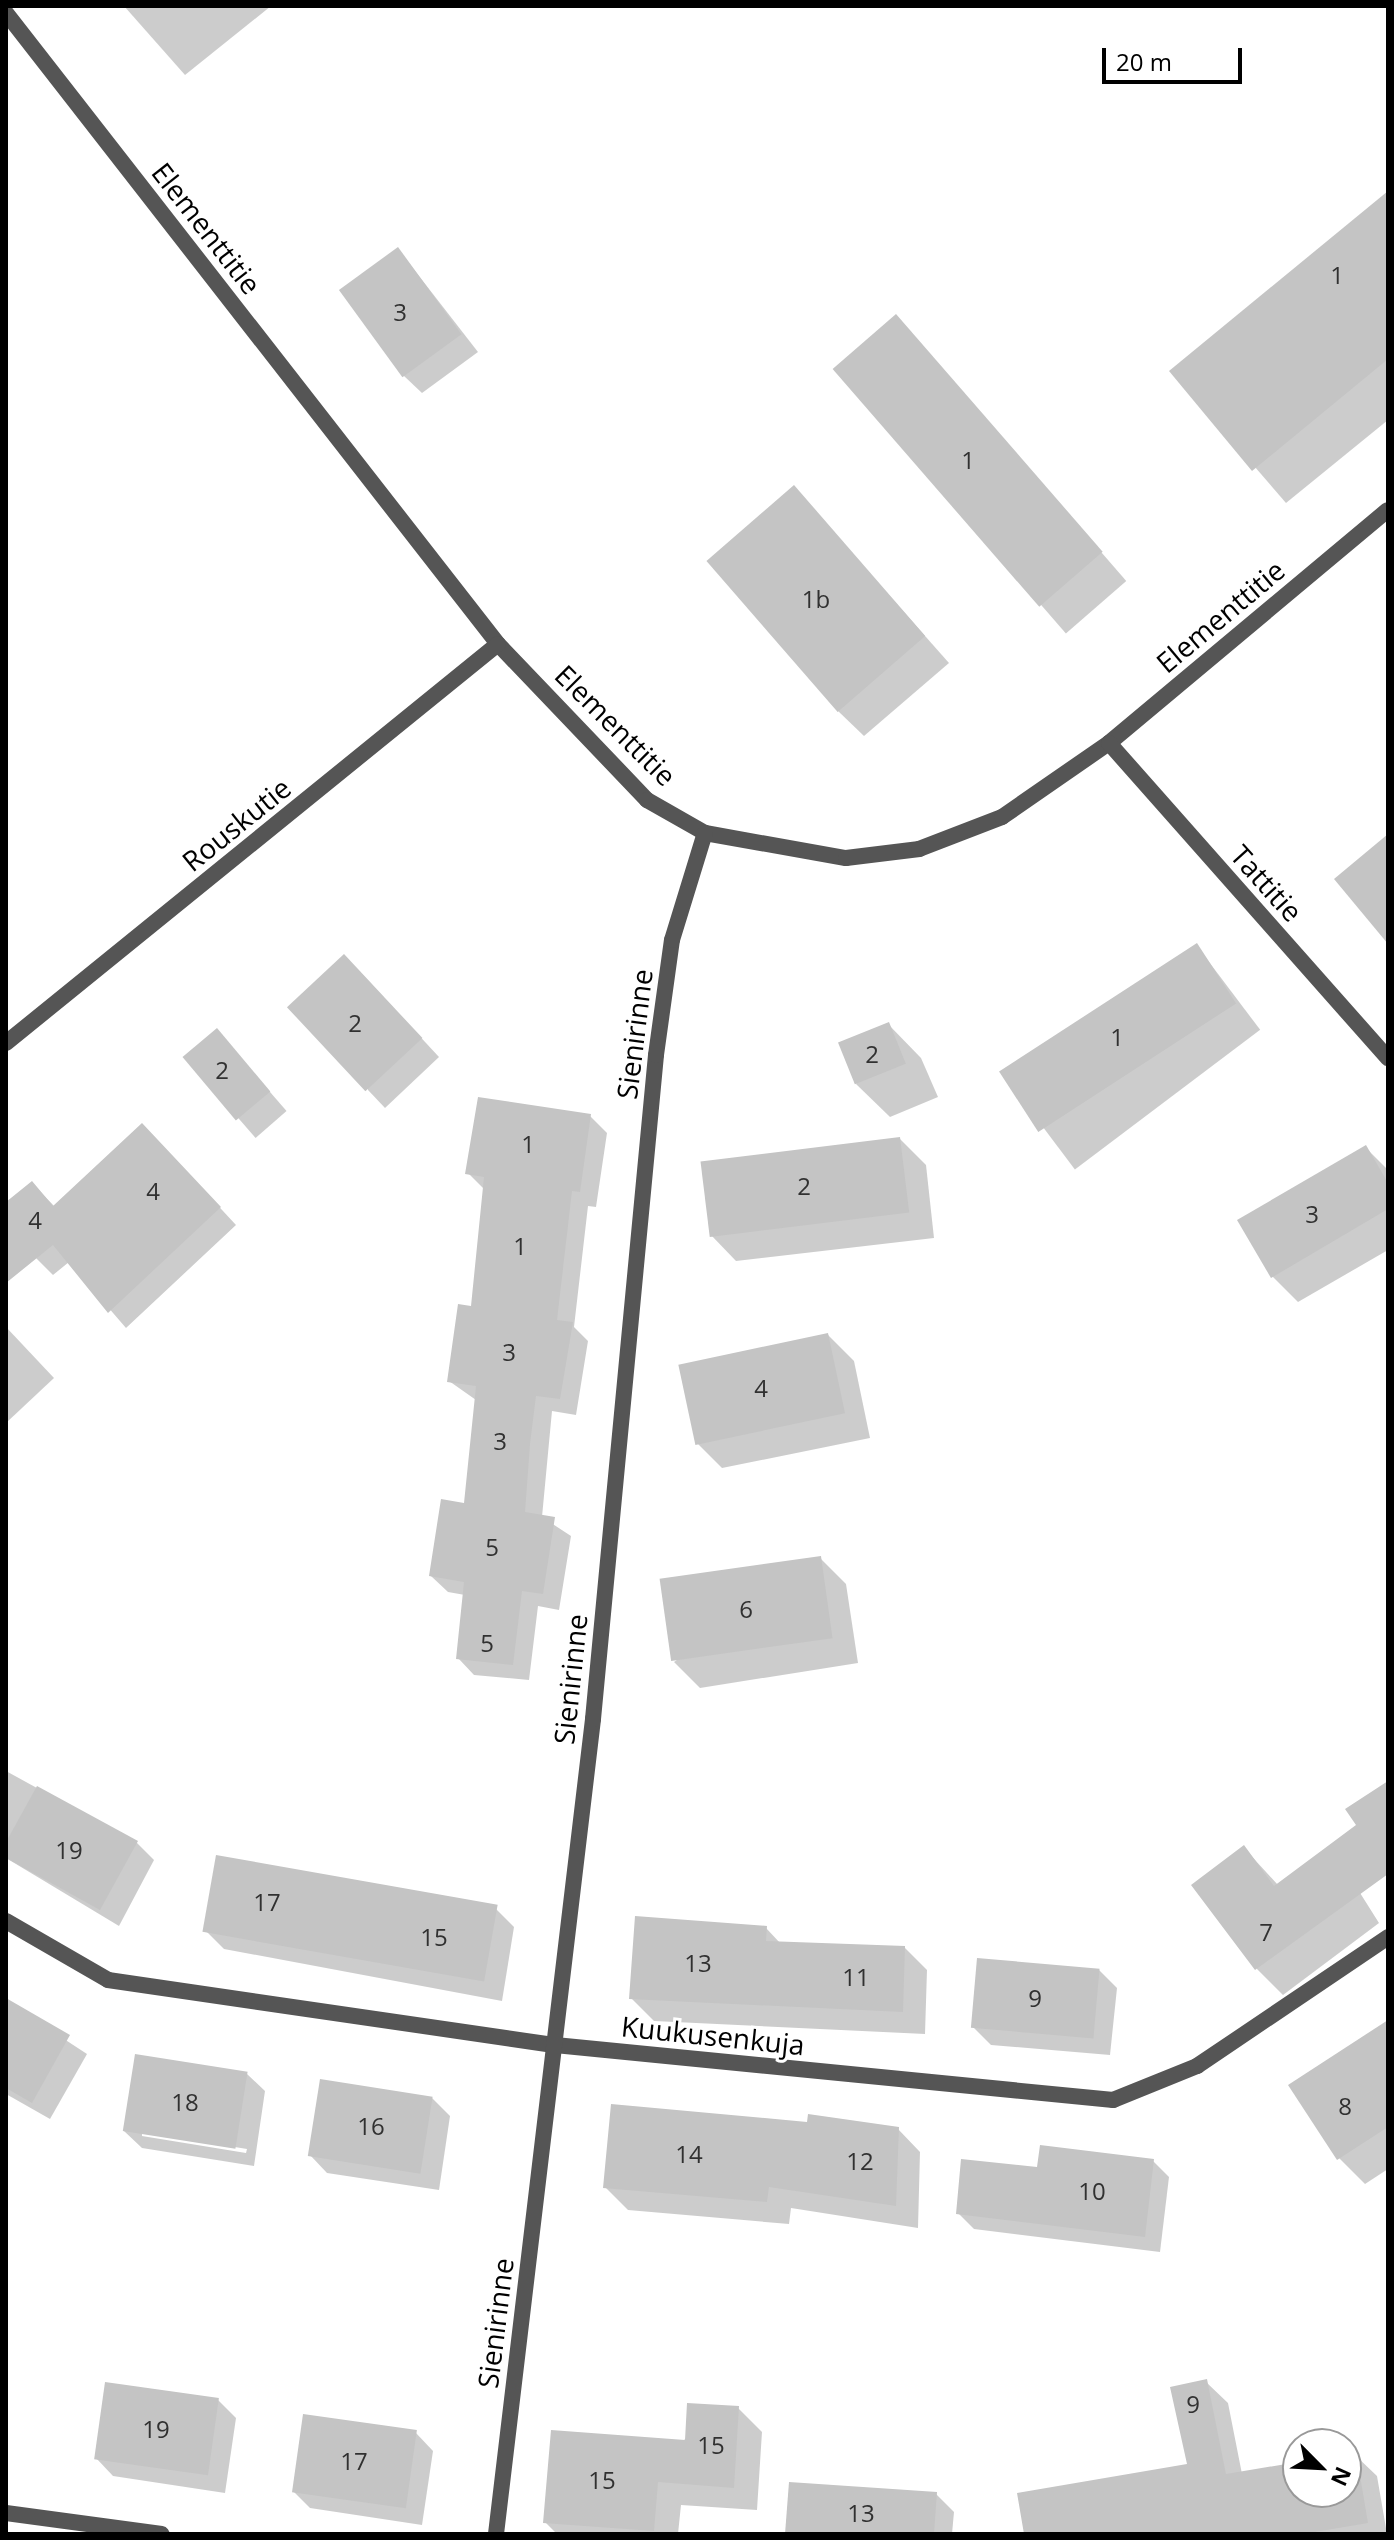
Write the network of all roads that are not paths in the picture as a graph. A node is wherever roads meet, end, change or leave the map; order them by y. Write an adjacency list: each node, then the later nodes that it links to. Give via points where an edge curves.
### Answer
1 (6, 13): 3 (street, Elementtitie)
2 (1388, 510): 4 (street, Elementtitie)
3 (498, 644): 5 (street, Elementtitie, via 647,800); 6 (street, Rouskutie)
4 (1109, 743): 5 (street, Elementtitie, via 1002,817 919,849 846,858); 7 (street, Tattitie)
5 (705, 833): 10 (street, Sienirinne, via 672,940 656,1055)
6 (6, 1043)
7 (1388, 1058)
8 (6, 1921): 10 (street, Kuukusenkuja, via 108,1980)
9 (1388, 1937): 10 (street, Kuukusenkuja, via 1197,2066 1113,2100)
10 (555, 2045): 13 (street, Sienirinne)
11 (6, 2513): 12 (street)
12 (162, 2534)
13 (496, 2534)

